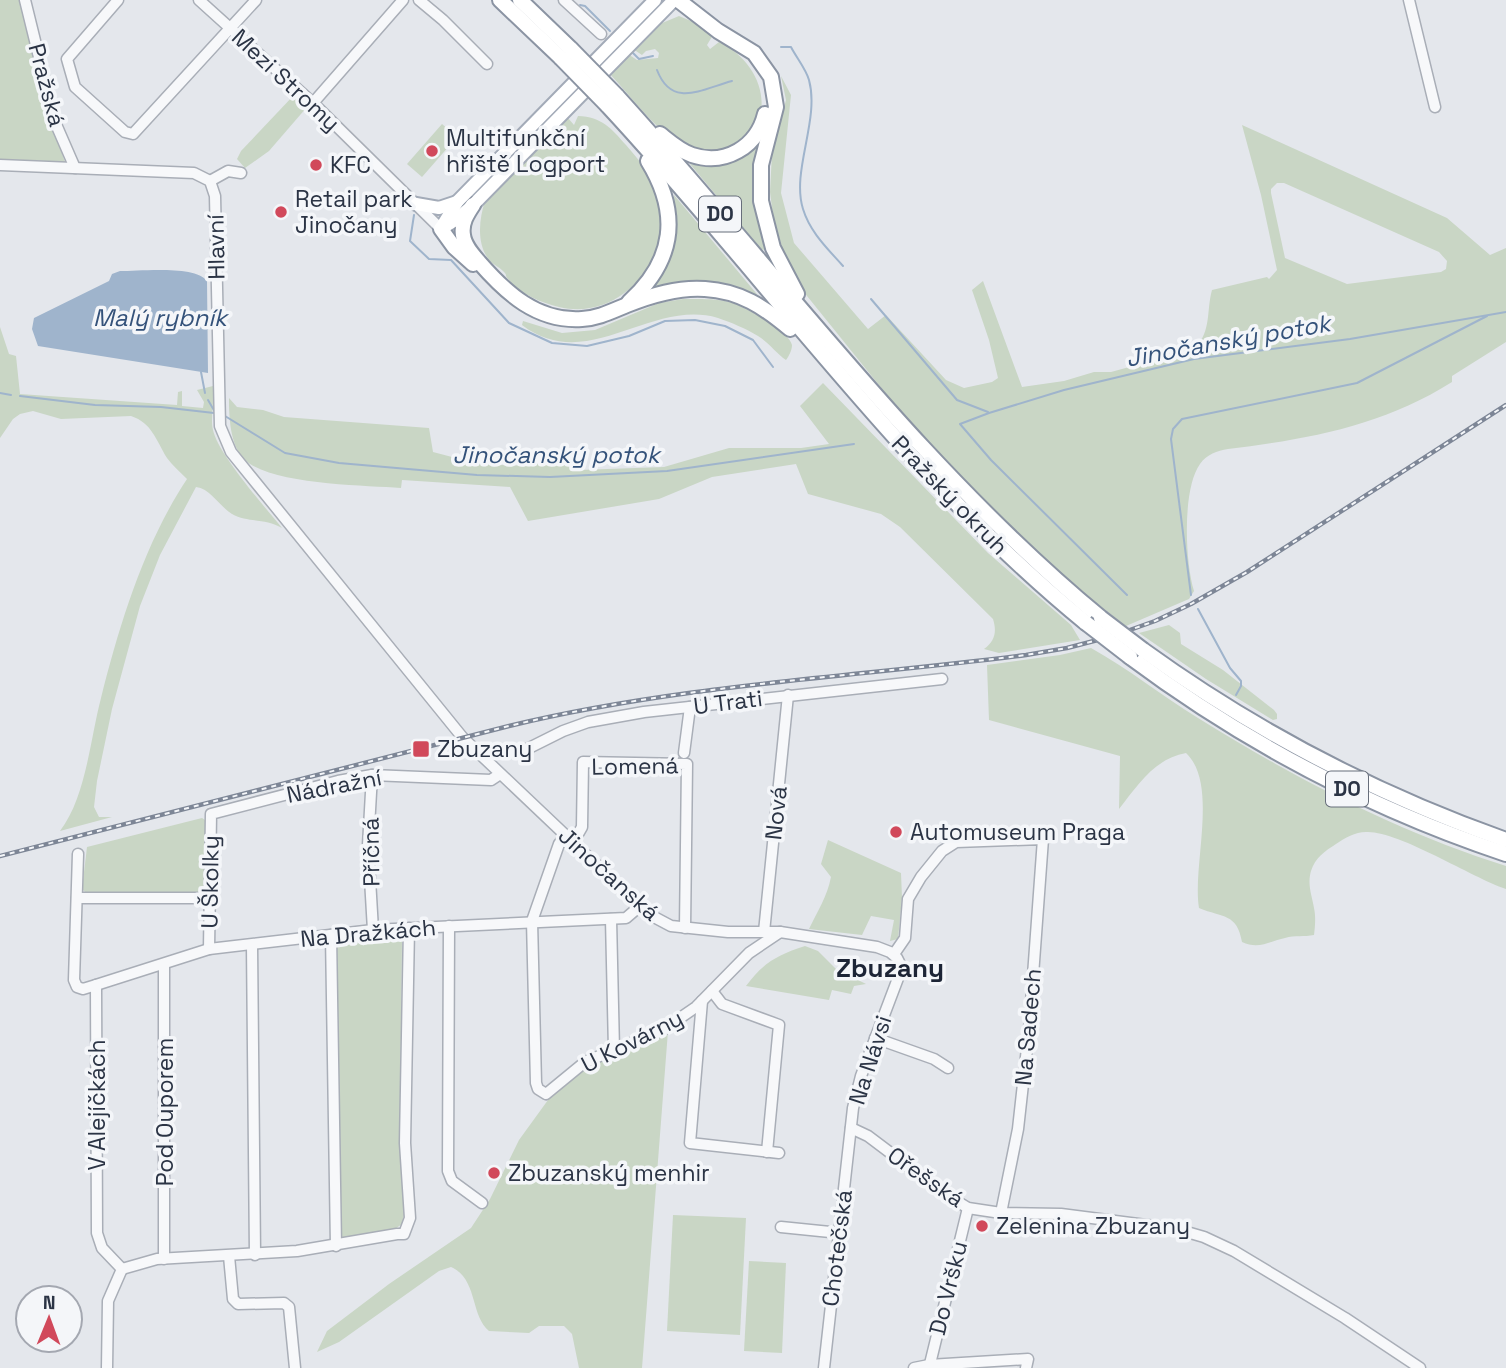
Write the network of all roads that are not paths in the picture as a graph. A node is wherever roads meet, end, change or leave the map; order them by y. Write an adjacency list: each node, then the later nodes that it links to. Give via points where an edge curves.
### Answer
1 (25, 0): 23 (street, Pražská, via 55,122)
2 (118, 0): 13 (street, via 67,59 75,87 129,134 137,132)
3 (198, 0): 13 (street, Mezi Stromy)
4 (256, 0): 13 (street)
5 (403, 0): 19 (street)
6 (419, 0): 17 (street)
7 (500, 0): 16 (highway, Pražský okruh / D0)
8 (520, 0): 16 (highway, Pražský okruh / D0)
9 (564, 0): 15 (street)
10 (655, 0): 26 (main road)
11 (676, 0): 14 (highway); 28 (main road)
12 (1409, 0): 20 (street)
13 (230, 28): 19 (street, Mezi Stromy)
14 (721, 33): 18 (highway, via 755,67 766,93 762,124 742,149 714,158 687,153); 33 (highway, via 754,53 773,83 775,113 761,175 766,228 783,271)
15 (601, 34)
16 (566, 53): 18 (highway, Pražský okruh / D0, bridge)
17 (487, 64)
18 (612, 101): 21 (highway, Pražský okruh / D0); 33 (highway, Pražský okruh / D0, via 689,177)
19 (313, 103): 27 (street, Mezi Stromy)
20 (1435, 107)
21 (626, 126): 32 (highway, via 661,184 669,224 660,264); 34 (highway, Pražský okruh / D0)
22 (0, 165): 23 (street, Hlavní)
23 (75, 168): 25 (street, Hlavní, via 194,173)
24 (241, 173): 25 (street, via 228,171)
25 (210, 181): 39 (street, Hlavní, via 215,196 220,426 231,452)
26 (457, 202): 27 (main road, via 439,208); 29 (main road)
27 (416, 204): 29 (street, Mezi Stromy)
28 (473, 205): 29 (main road); 30 (highway, via 463,231)
29 (441, 229): 30 (highway); 31 (highway, via 460,254)
30 (473, 254): 31 (highway)
31 (489, 274): 32 (highway, via 520,302 551,316 592,318)
32 (625, 305): 34 (highway, via 679,290 735,294 769,310)
33 (821, 334): 35 (highway, Pražský okruh / D0, bridge, via 964,493)
34 (821, 354): 35 (highway, Pražský okruh / D0, bridge, via 964,513 1086,623)
35 (1137, 654): 46 (highway, Pražský okruh / D0, via 1312,756 1409,803); 48 (highway, Pražský okruh / D0, via 1222,720 1321,776 1408,817)
36 (942, 679): 37 (street, U Trati)
37 (788, 695): 38 (street, U Trati); 58 (street, Nová)
38 (690, 707): 40 (street); 41 (street, U Trati, via 588,722 527,749)
39 (449, 720): 42 (street, Jinočanská)
40 (684, 753)
41 (523, 756)
42 (500, 774): 43 (street, Nádražní, via 491,780); 45 (street, Jinočanská)
43 (372, 775): 44 (street, Nádražní); 57 (street, Příčná, via 368,845)
44 (211, 814): 50 (street, U Školky)
45 (568, 838): 51 (street, Jinočanská); 53 (street, via 559,844); 56 (street, Lomená, via 582,827 583,762 687,764)
46 (1506, 840)
47 (78, 854): 49 (street)
48 (1506, 854)
49 (77, 898): 50 (street); 65 (street, via 74,980 83,989)
50 (209, 898): 62 (street, U Školky)
51 (640, 906): 52 (street, Na Dražkách, via 626,918); 56 (street, Jinočanská, via 660,921)
52 (611, 919): 53 (street, Na Dražkách); 69 (street)
53 (532, 921): 54 (street, Na Dražkách); 69 (street, U Kovárny, via 538,1089 546,1094 585,1062)
54 (449, 926): 55 (street, Na Dražkách); 74 (street, via 448,1171 452,1181)
55 (409, 928): 57 (street, Na Dražkách); 79 (street, via 405,1143 410,1218 404,1234)
56 (685, 928): 58 (street, Jinočanská)
57 (373, 930): 60 (street, Na Dražkách)
58 (764, 932): 59 (street, Jinočanská)
59 (780, 932): 63 (street, Jinočanská, via 877,947); 66 (street, U Kovárny, via 749,953)
60 (331, 935): 61 (street, Na Dražkách); 79 (street)
61 (252, 945): 62 (street, Na Dražkách); 80 (street)
62 (209, 949): 64 (street, Na Dražkách)
63 (894, 954): 68 (street, Na Návsi, via 900,973); 76 (street, Na Sadech, via 905,938 908,899 942,851 956,842 1043,839 1018,1129)
64 (164, 965): 65 (street, Na Dražkách); 82 (street, Pod Ouporem)
65 (96, 985): 83 (street, V Alejíčkách, via 97,1233 102,1248)
66 (712, 991): 67 (street, U Kovárny); 72 (street, via 722,1004 779,1026)
67 (702, 1000): 69 (street, U Kovárny, via 663,1030); 72 (street, via 690,1143)
68 (874, 1038): 70 (street); 71 (street, Na Návsi)
69 (614, 1051)
70 (948, 1068)
71 (851, 1128): 75 (street, Ořešská); 78 (street, Chotečská)
72 (768, 1152): 73 (street)
73 (779, 1153)
74 (482, 1203)
75 (968, 1208): 76 (street, Ořešská); 85 (street, Do Vršku)
76 (1001, 1213): 90 (street, Ořešská, via 1174,1228 1204,1237 1345,1318)
77 (781, 1227): 78 (street)
78 (839, 1233): 88 (street, Chotečská)
79 (335, 1246): 80 (street)
80 (255, 1255): 81 (street)
81 (229, 1256): 82 (street); 87 (street, via 233,1299 238,1304 284,1303 289,1307)
82 (164, 1259): 83 (street)
83 (122, 1269): 86 (street, via 108,1301)
84 (1027, 1363): 85 (street)
85 (929, 1366): 89 (street)
86 (107, 1368)
87 (295, 1368)
88 (824, 1368)
89 (914, 1368)
90 (1420, 1368)

